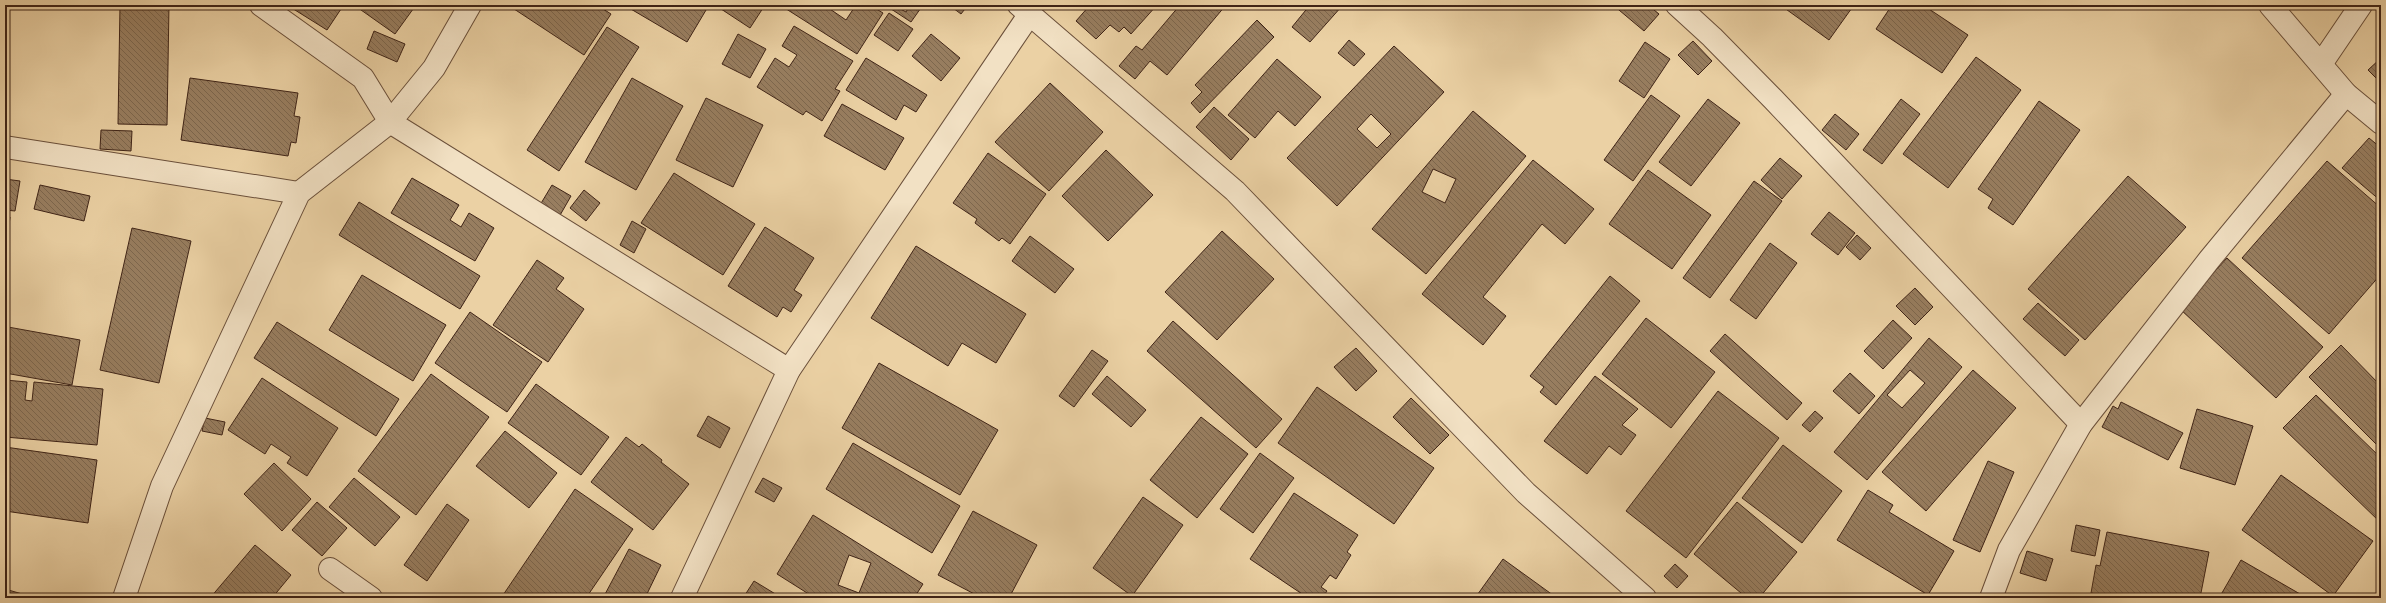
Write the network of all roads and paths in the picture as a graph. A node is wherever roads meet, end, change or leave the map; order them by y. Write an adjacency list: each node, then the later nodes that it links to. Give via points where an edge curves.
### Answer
1 (262, 5): 9 (street, via 363,78)
2 (470, 5): 9 (street, via 434,68)
3 (1677, 5): 14 (street, via 1773,99)
4 (2270, 5): 7 (street)
5 (2361, 5): 7 (street)
6 (1024, 10): 13 (street); 19 (street, via 1235,191 1526,493)
7 (2320, 64): 8 (street)
8 (2346, 94): 10 (street); 14 (street, via 2209,260)
9 (390, 122): 12 (street); 13 (street)
10 (2381, 123)
11 (5, 147): 12 (street)
12 (299, 193): 16 (street, via 162,486)
13 (789, 370): 18 (street)
14 (2081, 424): 20 (street, via 2009,550)
15 (330, 569): 17 (street)
16 (124, 598)
17 (371, 598)
18 (682, 598)
19 (1645, 598)
20 (1991, 598)

